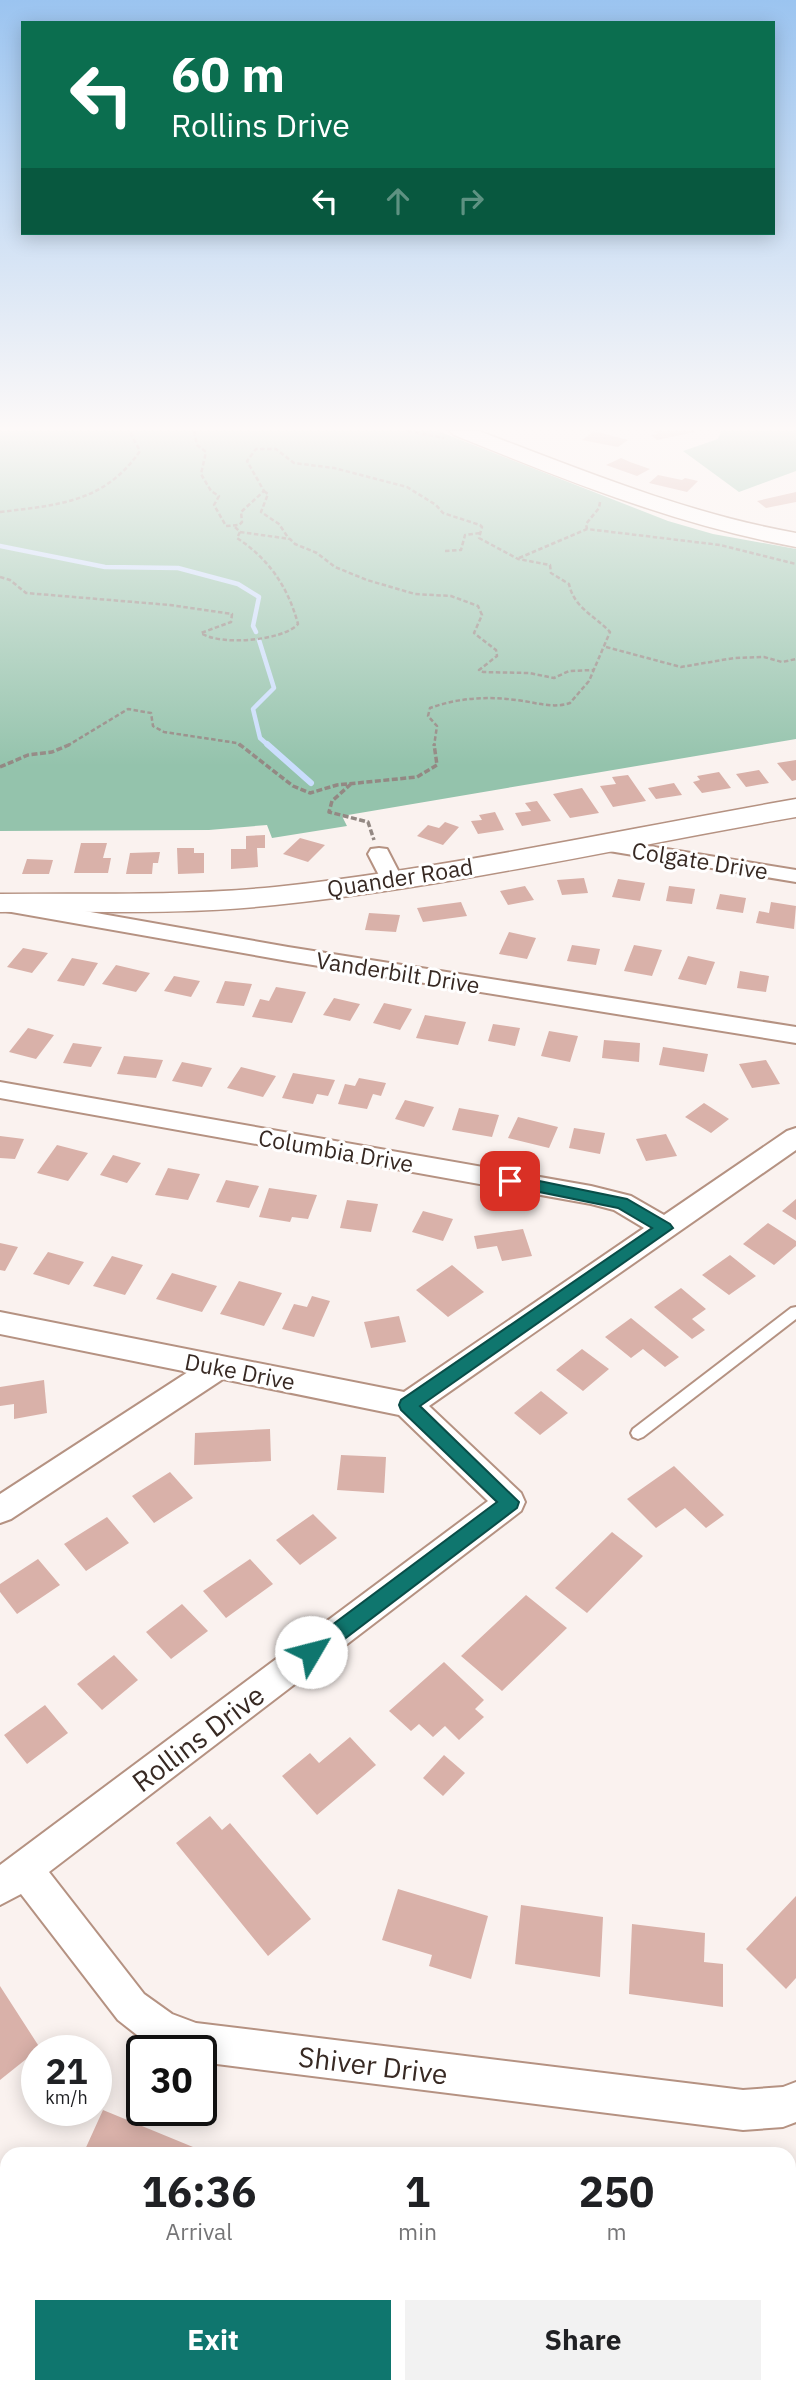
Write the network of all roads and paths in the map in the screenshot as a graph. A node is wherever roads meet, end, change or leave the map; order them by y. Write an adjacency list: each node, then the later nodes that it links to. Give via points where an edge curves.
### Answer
1 (244, 543): 8 (path, via 266,558 285,588 298,624 291,632 209,639 201,634 231,622 232,614 26,593)
2 (294, 543): 11 (path, via 317,553 329,566 374,584 425,596 449,595 478,606 482,615 474,633 496,650 497,656 479,670 554,678 569,671)
3 (462, 543): 6 (path, via 459,551)
4 (486, 543): 7 (path)
5 (554, 543): 7 (path)
6 (445, 551)
7 (518, 559): 9 (path, via 550,565 551,573 569,584 578,607 610,632)
8 (0, 577)
9 (606, 647): 10 (path, via 681,667 734,658); 11 (path)
10 (796, 659)
11 (595, 670): 13 (path, via 578,696 557,706 477,698 430,708 428,716 437,726 437,765 417,777)
12 (0, 767): 13 (path, via 70,745 128,709 140,709 151,713 153,726 164,732 237,743 299,790 310,793)
13 (352, 783): 16 (path, via 332,801 329,812 368,822)
14 (796, 808): 15 (street, Quander Road)
15 (604, 845): 16 (street, Quander Road); 17 (street, Colgate Drive)
16 (385, 867): 18 (street, Quander Road, via 272,896)
17 (796, 876)
18 (0, 903): 19 (street, Vanderbilt Drive)
19 (796, 1035)
20 (0, 1090): 22 (street, Columbia Drive, via 591,1195 622,1203)
21 (796, 1137): 22 (street)
22 (664, 1228): 26 (street)
23 (796, 1312): 27 (lane)
24 (0, 1323): 25 (street, Duke Drive)
25 (219, 1367): 26 (street, Duke Drive); 28 (street)
26 (408, 1405): 29 (street, Rollins Drive, via 510,1502)
27 (638, 1433)
28 (0, 1510)
29 (12, 1878): 30 (street, Shiver Drive, via 131,2007 160,2028 196,2042 743,2110)
30 (796, 2102)

